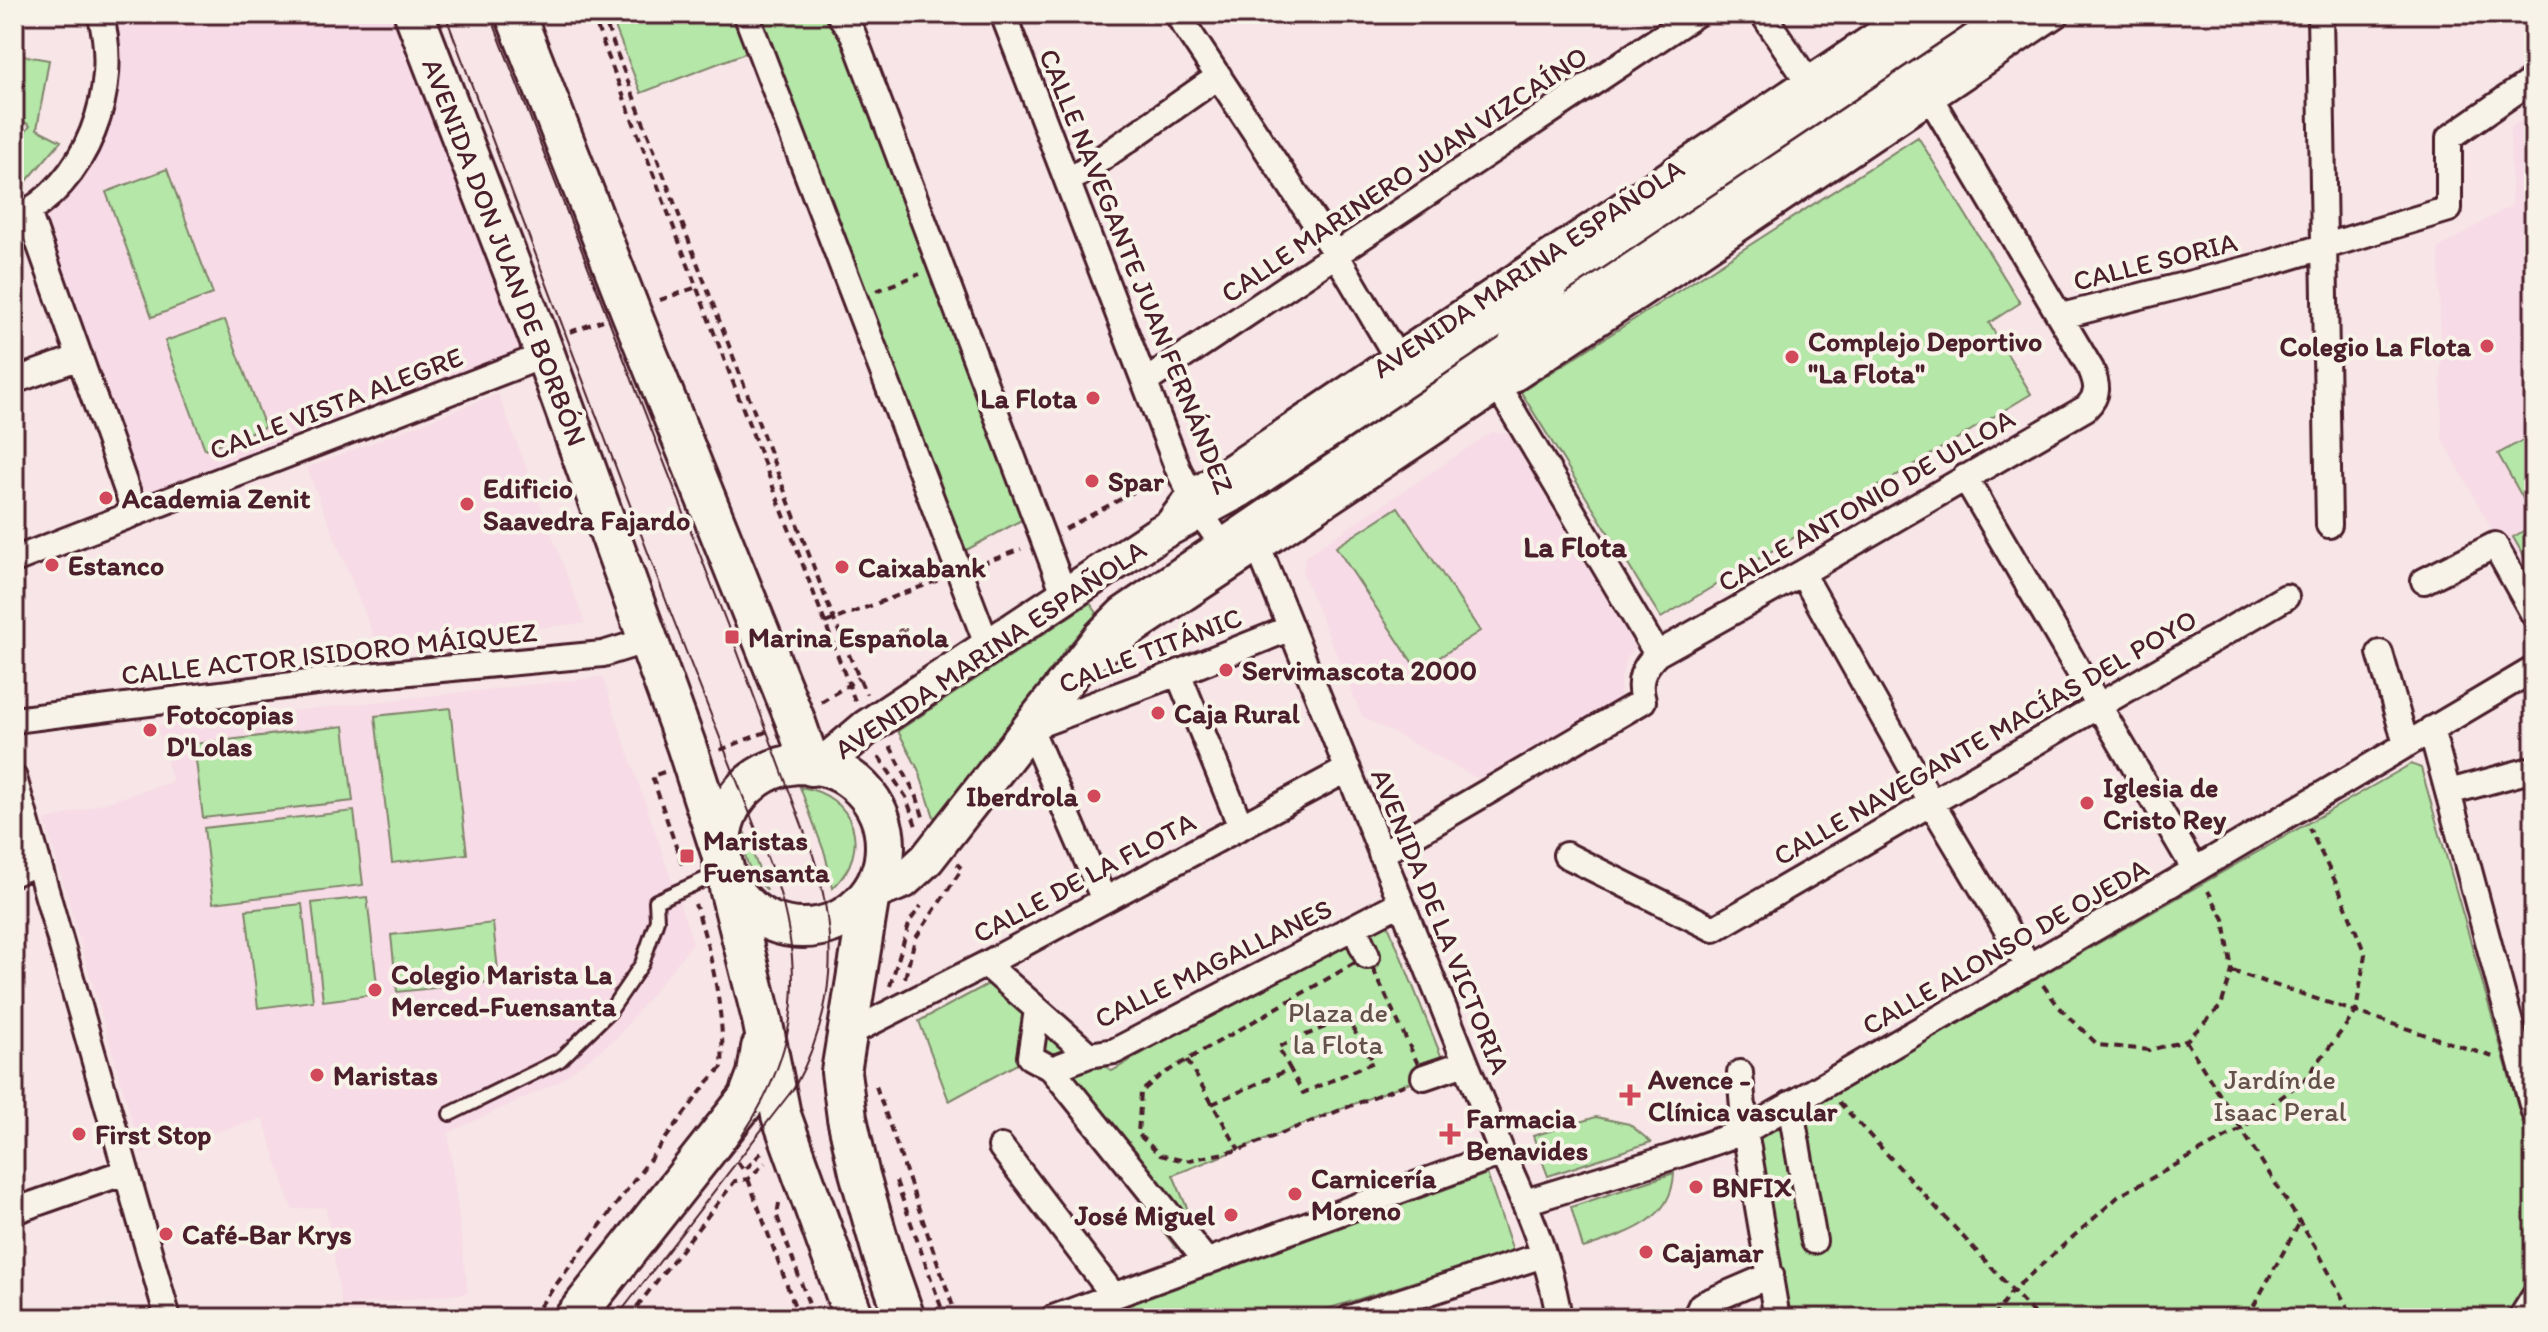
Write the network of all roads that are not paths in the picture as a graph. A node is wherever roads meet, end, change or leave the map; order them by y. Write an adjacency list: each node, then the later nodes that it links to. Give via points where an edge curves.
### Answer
1 (100, 14): 20 (street, via 107,57 99,119 77,164 54,191)
2 (414, 14): 28 (main road, AVENIDA DON JUAN DE BORBÓN)
3 (515, 14): 57 (main road)
4 (746, 14): 46 (street)
5 (839, 14): 41 (street, via 853,34)
6 (1003, 14): 19 (street, CALLE NAVEGANTE JUAN FERNÁNDEZ)
7 (1177, 14): 15 (street)
8 (1696, 14): 23 (street, CALLE MARINERO JUAN VIZCAÍNO)
9 (1763, 14): 17 (street)
10 (1906, 14): 17 (street, AVENIDA MARINA ESPAÑOLA)
11 (1950, 14): 21 (main road, AVENIDA MARINA ESPAÑOLA)
12 (2016, 14): 25 (main road, AVENIDA MARINA ESPAÑOLA)
13 (2057, 14): 18 (street, AVENIDA MARINA ESPAÑOLA)
14 (2320, 14): 22 (street)
15 (1219, 76): 19 (street); 23 (street)
16 (2534, 79): 22 (street, CALLE SORIA, via 2449,138 2449,209)
17 (1807, 80): 26 (street, AVENIDA MARINA ESPAÑOLA)
18 (1931, 99): 24 (street, CALLE ANTONIO DE ULLOA); 31 (street, AVENIDA MARINA ESPAÑOLA)
19 (1068, 182): 30 (street, CALLE NAVEGANTE JUAN FERNÁNDEZ)
20 (21, 216): 27 (street)
21 (1623, 233): 25 (street, AVENIDA MARINA ESPAÑOLA, via 1523,321); 33 (main road, AVENIDA MARINA ESPAÑOLA, via 1241,489)
22 (2325, 246): 24 (street, CALLE SORIA); 35 (street)
23 (1337, 256): 26 (street); 30 (street, CALLE MARINERO JUAN VIZCAÍNO)
24 (2062, 316): 32 (street, CALLE ANTONIO DE ULLOA, via 2091,369 2095,399)
25 (1506, 355): 31 (street, AVENIDA MARINA ESPAÑOLA); 36 (main road, AVENIDA MARINA ESPAÑOLA)
26 (1396, 356): 33 (street, AVENIDA MARINA ESPAÑOLA)
27 (80, 357): 29 (street); 34 (street)
28 (546, 357): 34 (street, CALLE VISTA ALEGRE); 45 (main road, AVENIDA DON JUAN DE BORBÓN)
29 (14, 381)
30 (1145, 382): 33 (street, CALLE NAVEGANTE JUAN FERNÁNDEZ)
31 (1499, 388): 37 (street, AVENIDA MARINA ESPAÑOLA); 48 (street)
32 (1965, 477): 39 (street, CALLE ANTONIO DE ULLOA); 52 (street)
33 (1194, 502): 36 (street, CALLE NAVEGANTE JUAN FERNÁNDEZ); 41 (main road, AVENIDA MARINA ESPAÑOLA, via 1160,533)
34 (135, 513): 38 (street, CALLE VISTA ALEGRE)
35 (2329, 525)
36 (1223, 546): 50 (main road, AVENIDA MARINA ESPAÑOLA, via 1124,614)
37 (1259, 549): 44 (street, AVENIDA DE LA VICTORIA); 50 (street, AVENIDA MARINA ESPAÑOLA)
38 (14, 560)
39 (1802, 573): 48 (street, CALLE ANTONIO DE ULLOA); 62 (street)
40 (2424, 581): 43 (street, via 2495,545)
41 (1065, 596): 46 (main road, AVENIDA MARINA ESPAÑOLA)
42 (2286, 597): 52 (street, CALLE NAVEGANTE MACÍAS DEL POYO)
43 (2534, 615)
44 (1291, 628): 51 (street, CALLE TITÁNIC); 58 (street, AVENIDA DE LA VICTORIA)
45 (648, 640): 53 (street, CALLE ACTOR ISIDORO MÁIQUEZ, via 603,654 356,677); 67 (main road, AVENIDA DON JUAN DE BORBÓN)
46 (988, 647): 57 (main road, AVENIDA MARINA ESPAÑOLA)
47 (2380, 653): 56 (street)
48 (1657, 654): 64 (street, via 1639,683 1643,701)
49 (2534, 669): 55 (street, CALLE ALONSO DE OJEDA)
50 (1073, 673): 54 (main road, AVENIDA MARINA ESPAÑOLA)
51 (1178, 673): 54 (street, CALLE TITÁNIC); 63 (street)
52 (2101, 705): 62 (street, CALLE NAVEGANTE MACÍAS DEL POYO); 68 (street)
53 (14, 720)
54 (1030, 728): 70 (main road, AVENIDA MARINA ESPAÑOLA, via 917,870); 71 (street)
55 (2431, 729): 56 (street, CALLE ALONSO DE OJEDA); 61 (street)
56 (2406, 744): 68 (street, CALLE ALONSO DE OJEDA)
57 (816, 766): 67 (main road, via 781,768 742,791 722,831); 70 (main road, via 856,784 880,821 883,864)
58 (1348, 769): 63 (street, CALLE DE LA FLOTA); 64 (street, AVENIDA DE LA VICTORIA)
59 (2534, 769): 61 (street)
60 (14, 778): 66 (street)
61 (2449, 792): 86 (street)
62 (1932, 804): 65 (street, CALLE NAVEGANTE MACÍAS DEL POYO, via 1714,929); 76 (street)
63 (1241, 827): 71 (street, CALLE DE LA FLOTA)
64 (1381, 854): 72 (street, AVENIDA DE LA VICTORIA)
65 (1566, 855)
66 (37, 863): 69 (street); 91 (street)
67 (724, 867): 70 (main road, via 734,892 758,915 789,927 829,924); 78 (main road, AVENIDA DON JUAN DE BORBÓN); 87 (lane, via 656,901 657,920 642,964 610,1011 560,1060)
68 (2195, 870): 76 (street, CALLE ALONSO DE OJEDA)
69 (14, 873)
70 (870, 894): 79 (main road)
71 (1104, 900): 75 (street, CALLE DE LA FLOTA)
72 (1400, 903): 73 (street, CALLE MAGALLANES); 81 (street, AVENIDA DE LA VICTORIA)
73 (1354, 927): 74 (street); 80 (street, CALLE MAGALLANES, via 1115,1051)
74 (1367, 956)
75 (986, 964): 77 (street, CALLE MAGALLANES); 79 (street, CALLE DE LA FLOTA)
76 (2029, 967): 85 (street, CALLE ALONSO DE OJEDA)
77 (1037, 1010): 80 (street, CALLE MAGALLANES); 82 (street, via 1030,1057)
78 (762, 1019): 101 (main road, via 759,1064 748,1098); 102 (main road, AVENIDA DON JUAN DE BORBÓN, via 784,1126)
79 (846, 1035): 103 (main road, via 841,1072 851,1138)
80 (1089, 1055): 82 (street)
81 (1465, 1063): 84 (street); 90 (street, AVENIDA DE LA VICTORIA)
82 (1052, 1069): 96 (street)
83 (1740, 1073): 88 (street)
84 (1424, 1077)
85 (1790, 1104): 88 (street, CALLE ALONSO DE OJEDA); 94 (street)
86 (2534, 1112)
87 (450, 1114)
88 (1745, 1131): 92 (street, CALLE ALONSO DE OJEDA); 97 (street)
89 (1001, 1147): 98 (street)
90 (1502, 1153): 92 (street, AVENIDA DE LA VICTORIA); 96 (street)
91 (125, 1172): 93 (street); 100 (street)
92 (1525, 1202): 95 (street, AVENIDA DE LA VICTORIA)
93 (14, 1211)
94 (1814, 1241)
95 (1543, 1255): 105 (street); 106 (street, AVENIDA DE LA VICTORIA)
96 (1207, 1262): 98 (street)
97 (1771, 1275): 107 (street, via 1701,1305); 108 (street)
98 (1114, 1296): 104 (street)
99 (2534, 1297): 109 (street)
100 (168, 1318)
101 (574, 1318)
102 (854, 1318)
103 (905, 1318)
104 (1053, 1318)
105 (1350, 1318)
106 (1559, 1318)
107 (1695, 1318)
108 (1777, 1318)
109 (2521, 1318)

